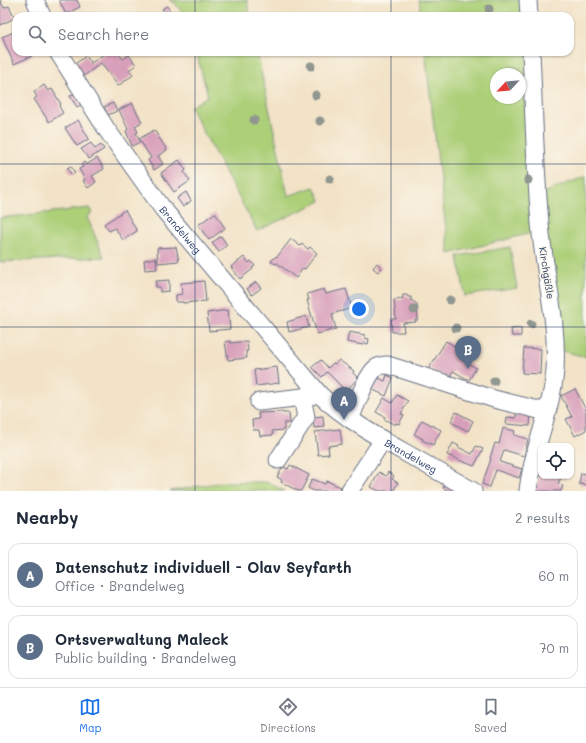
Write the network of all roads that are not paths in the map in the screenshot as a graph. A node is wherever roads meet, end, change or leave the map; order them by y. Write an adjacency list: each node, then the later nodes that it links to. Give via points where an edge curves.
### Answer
1 (35, 0): 3 (street)
2 (528, 0): 4 (street)
3 (40, 12)
4 (529, 12)
5 (61, 56): 7 (street, Brandelweg, via 107,130 163,209)
6 (531, 56): 10 (street, Kirchgäßle, via 537,194 556,341 555,370)
7 (320, 395): 8 (street); 11 (street, Brandelweg)
8 (302, 397): 9 (street); 13 (street, via 306,417)
9 (259, 402)
10 (547, 412): 11 (street, via 494,399 382,365 371,373); 16 (street, Kirchgäßle)
11 (350, 419): 12 (street, Brandelweg)
12 (383, 440): 14 (street); 15 (street, Brandelweg)
13 (278, 460)
14 (350, 490)
15 (473, 491)
16 (528, 491)

